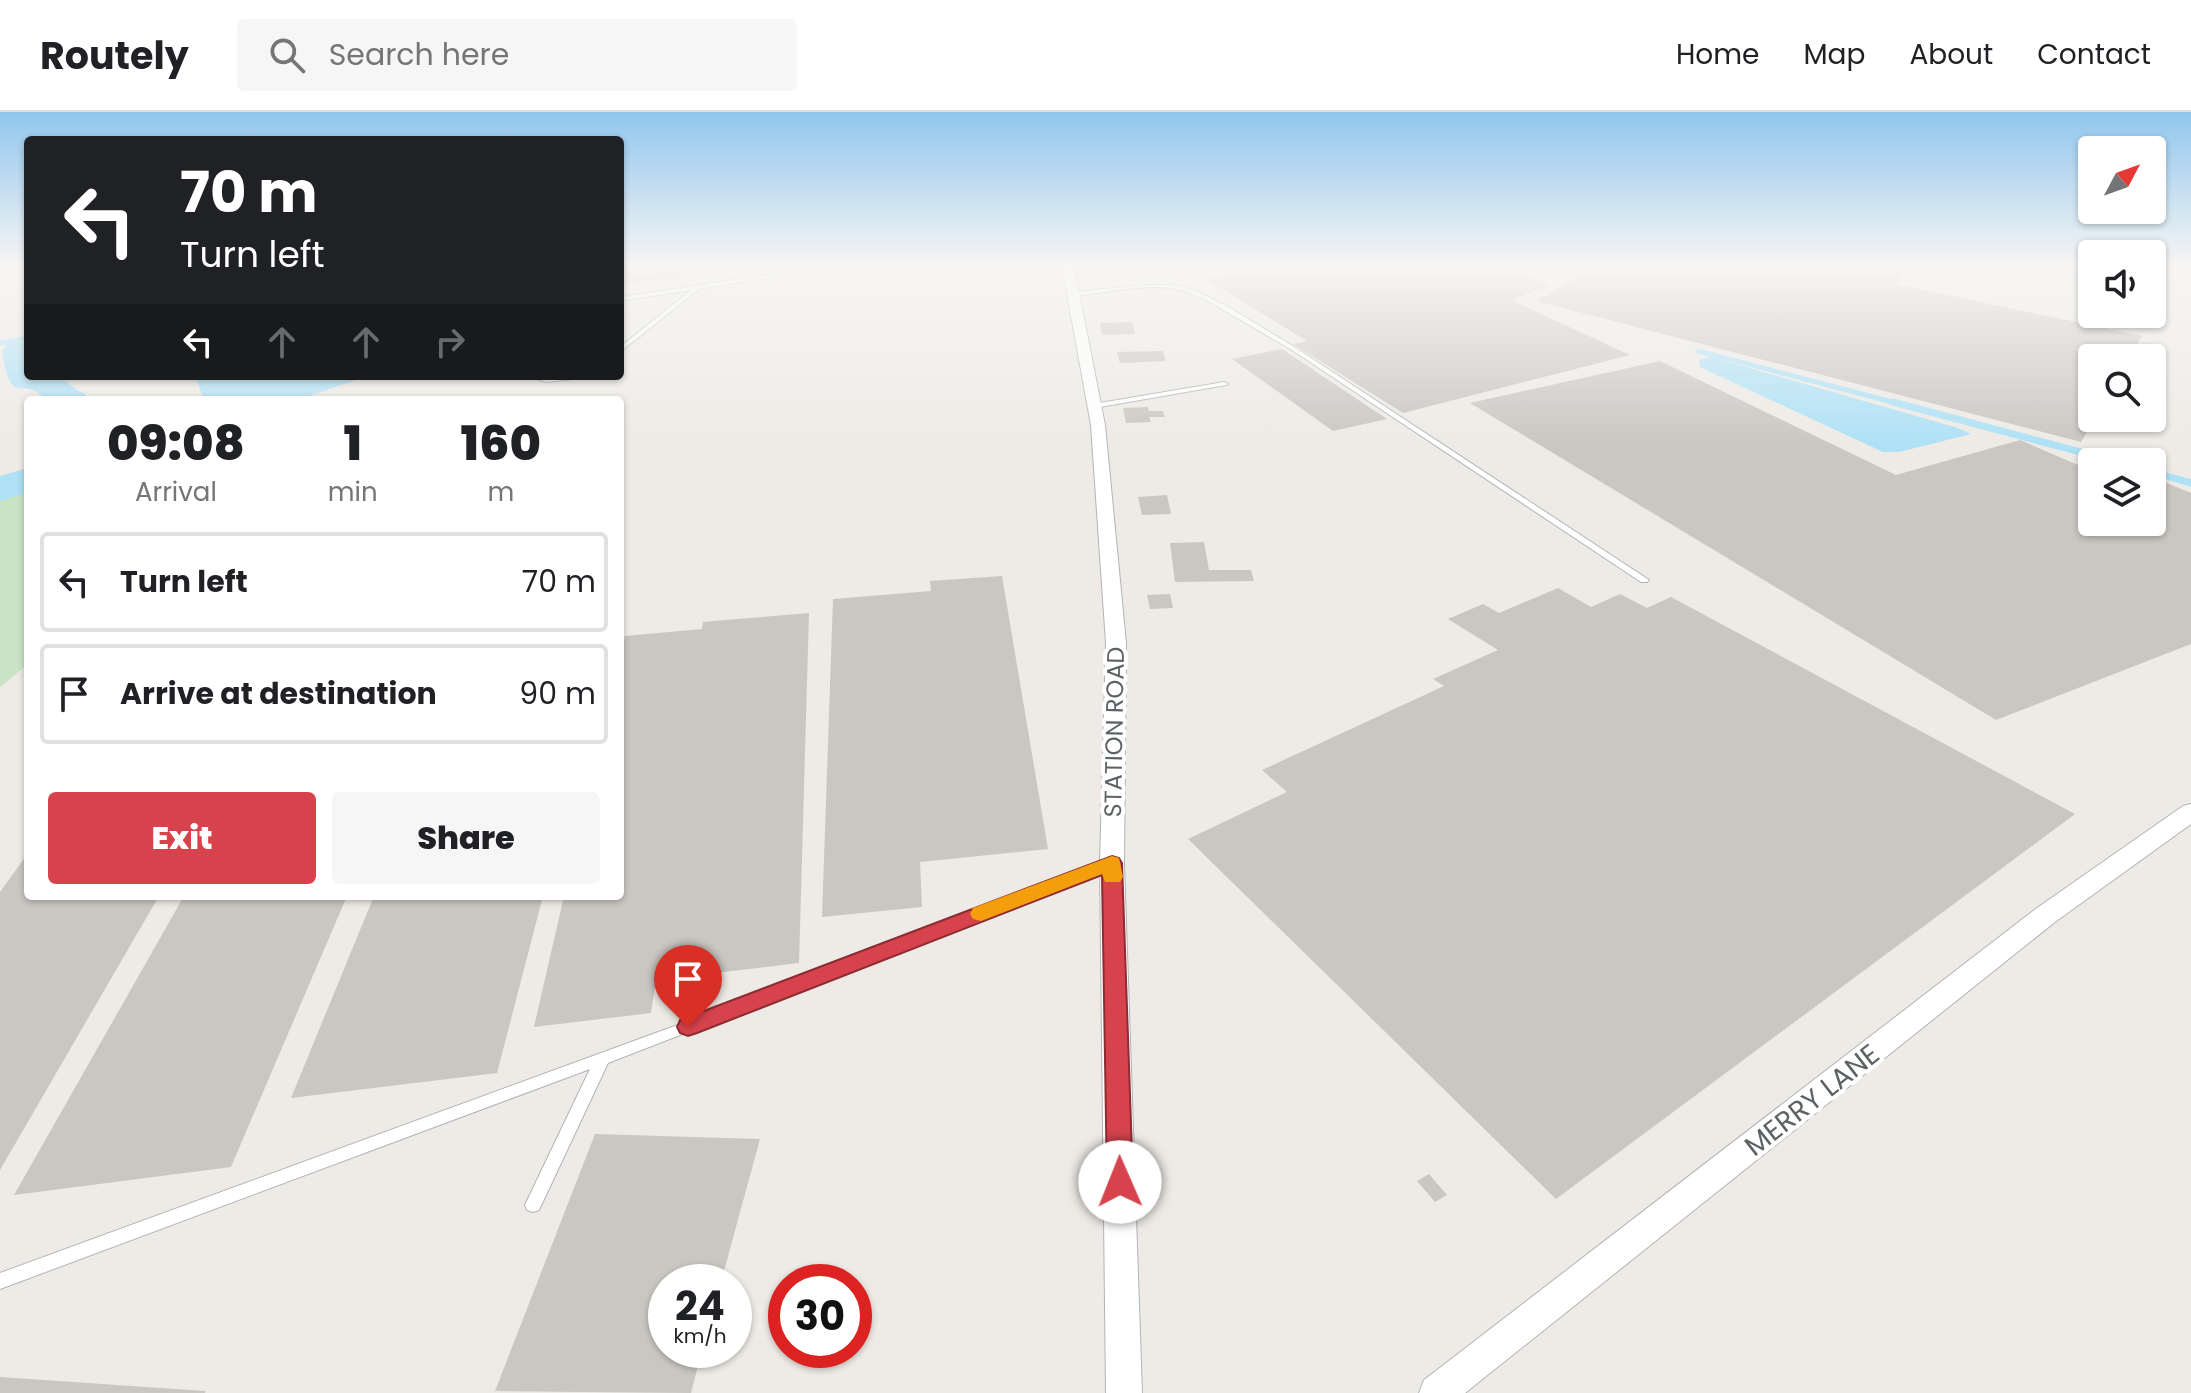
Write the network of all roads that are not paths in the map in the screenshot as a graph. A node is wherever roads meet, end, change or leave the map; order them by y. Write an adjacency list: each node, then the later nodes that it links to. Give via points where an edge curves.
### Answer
1 (649, 327): 4 (lane)
2 (1081, 327): 6 (street, STATION ROAD)
3 (1250, 327): 7 (lane, via 1294,349)
4 (624, 347)
5 (1224, 384): 6 (lane)
6 (1094, 406): 9 (street, STATION ROAD, via 1116,643)
7 (1644, 580)
8 (2191, 812): 14 (street, MERRY LANE, via 2046,915)
9 (1112, 863): 10 (lane); 13 (street, STATION ROAD)
10 (603, 1058): 11 (lane); 12 (lane)
11 (533, 1205)
12 (0, 1281)
13 (1124, 1393)
14 (1437, 1393)

